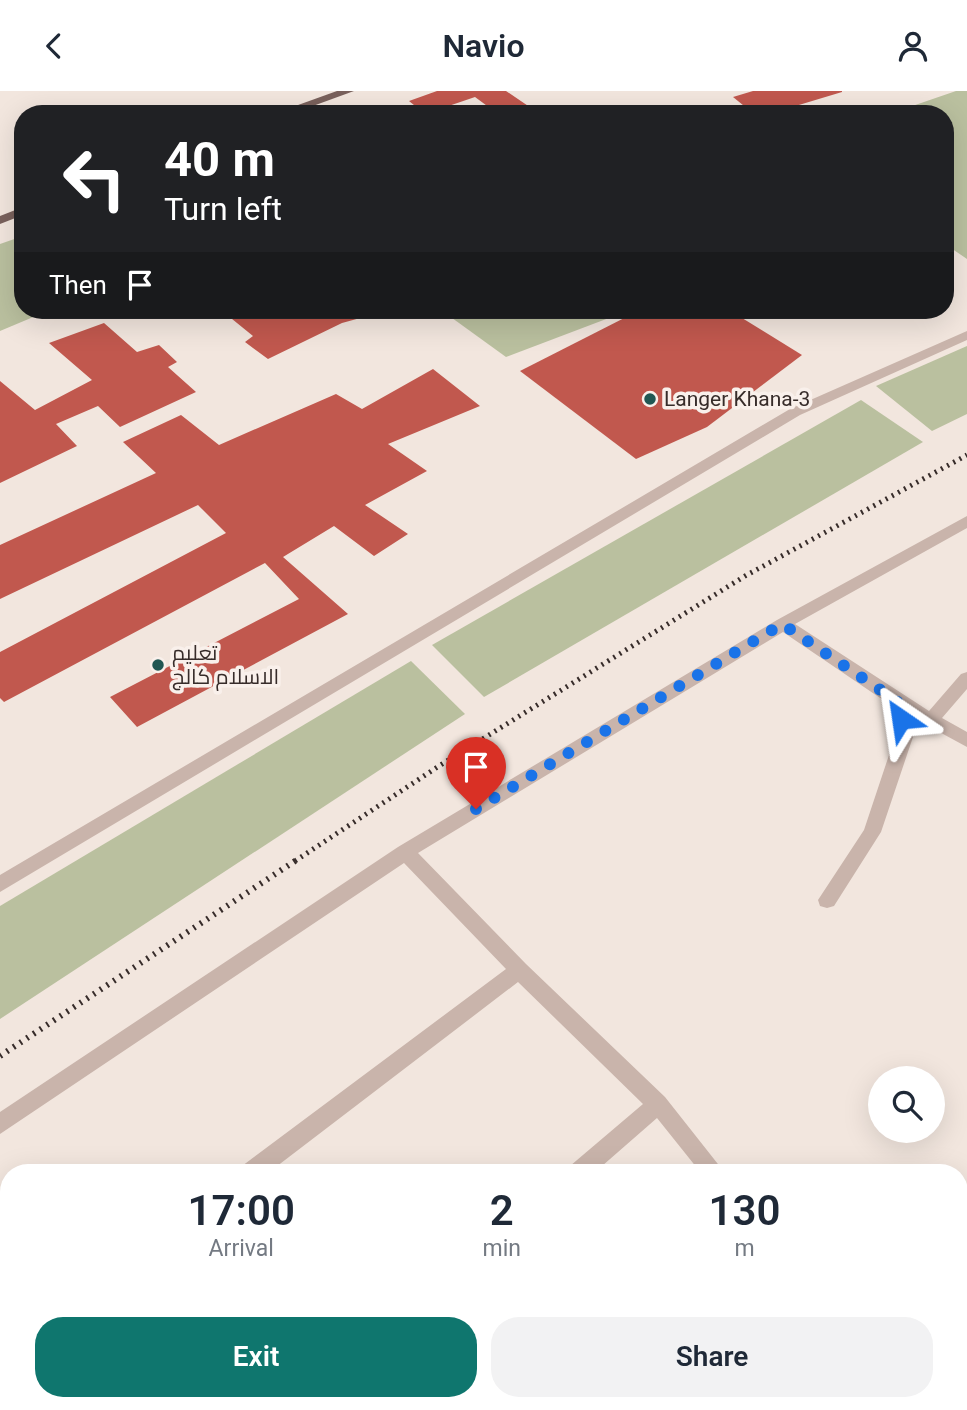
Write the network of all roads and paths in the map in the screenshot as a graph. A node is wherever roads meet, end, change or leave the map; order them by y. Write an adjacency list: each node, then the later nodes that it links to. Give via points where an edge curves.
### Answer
1 (348, 91): 2 (main road)
2 (306, 105)
3 (967, 335): 11 (street, via 795,412)
4 (967, 521): 5 (street)
5 (782, 624): 7 (street); 10 (street)
6 (967, 678): 8 (street)
7 (897, 701): 8 (street); 12 (street, via 904,737 872,832)
8 (931, 720): 9 (street)
9 (967, 740)
10 (405, 852): 13 (street); 15 (street)
11 (0, 884)
12 (827, 900)
13 (519, 970): 14 (street); 16 (street)
14 (658, 1104): 17 (street); 18 (street)
15 (0, 1124)
16 (262, 1164)
17 (588, 1164)
18 (708, 1164)

